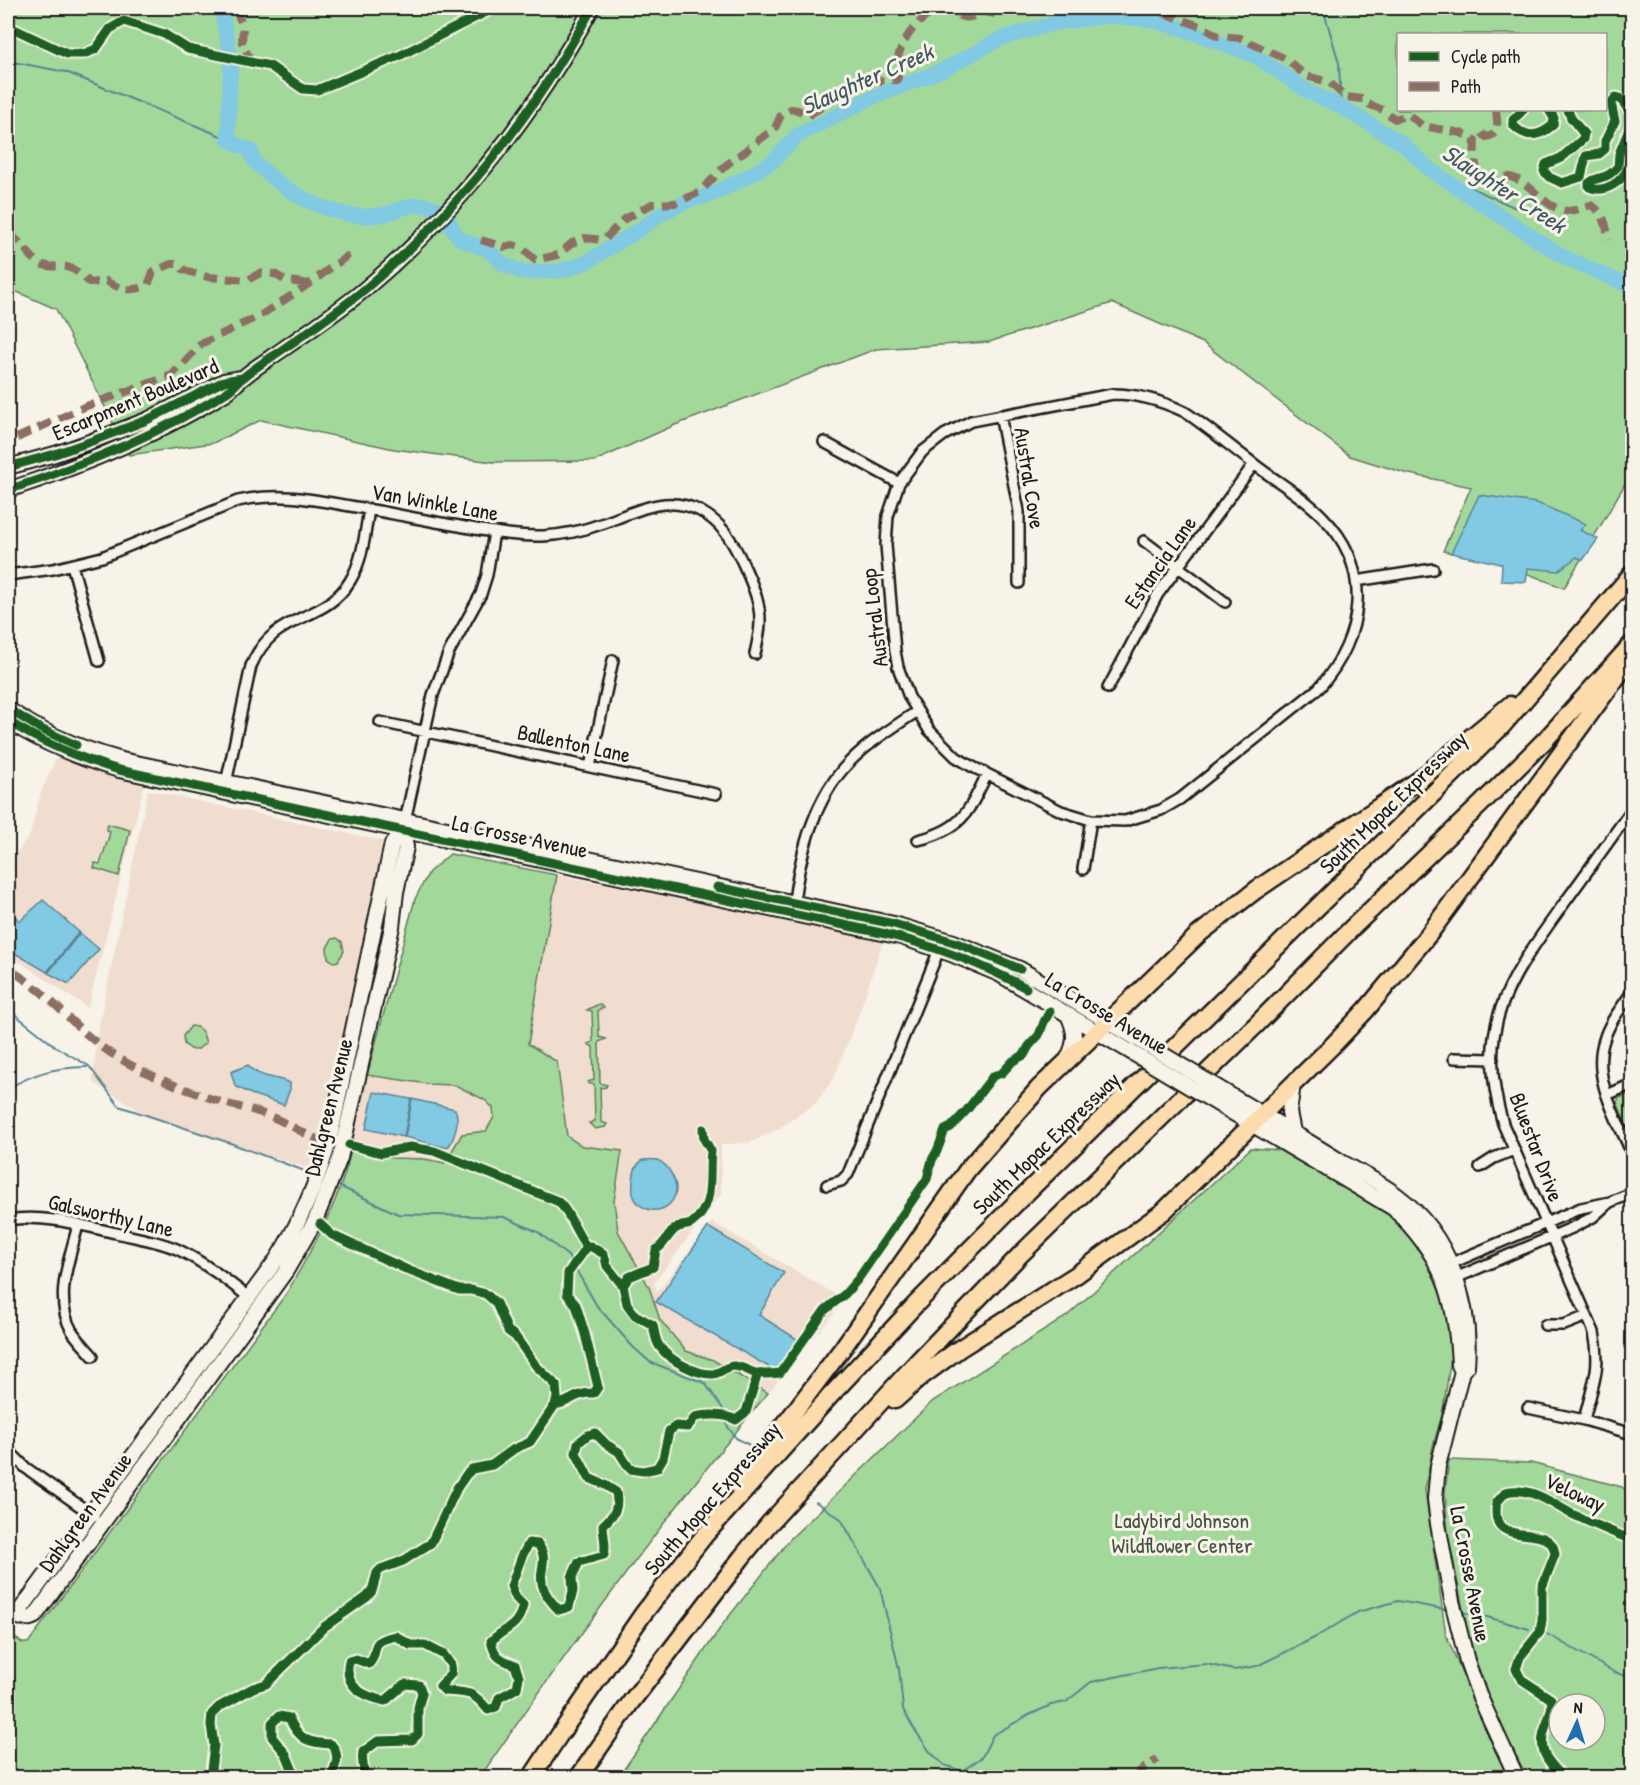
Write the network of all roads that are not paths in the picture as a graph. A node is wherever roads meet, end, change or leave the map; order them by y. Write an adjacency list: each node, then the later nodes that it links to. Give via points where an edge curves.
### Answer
1 (592, 8): 2 (street, Escarpment Boulevard, via 530,109 445,212 365,288)
2 (242, 378): 6 (street, Escarpment Boulevard, via 224,381 147,420 92,441); 8 (street, Escarpment Boulevard, via 229,391 130,442 57,474)
3 (1000, 415): 5 (street, Austral Loop, via 1113,394 1141,397 1185,412); 7 (street, Austral Loop, via 971,421 944,435 922,452); 18 (street, Austral Cove, via 1019,511)
4 (824, 442): 7 (street)
5 (1254, 464): 13 (street, Estancia Lane); 17 (street, Austral Loop, via 1313,507 1334,529 1350,556)
6 (8, 467)
7 (899, 483): 28 (street, Austral Loop, via 888,516 886,545 898,667)
8 (8, 489)
9 (369, 509): 10 (street, Van Winkle Lane); 12 (street, Van Winkle Lane, via 273,495 238,501 112,553); 35 (street, via 359,561 346,588 321,609 274,632 258,650 251,666)
10 (494, 532): 21 (street, Van Winkle Lane, via 530,536 568,533 657,504 682,504 699,510 725,532 755,594 760,621); 31 (street, Dahlgreen Avenue, via 481,594 444,665)
11 (1144, 541): 13 (street)
12 (72, 565): 16 (street, Van Winkle Lane); 24 (street)
13 (1178, 566): 19 (street); 26 (street, Estancia Lane, via 1152,602)
14 (1433, 570): 17 (street)
15 (1632, 574): 25 (highway, South Mopac Expressway)
16 (8, 575)
17 (1356, 581): 38 (street, Austral Loop, via 1357,605 1351,638 1335,670 1319,688 1170,806 1125,820)
18 (1018, 583)
19 (1225, 602)
20 (1632, 644): 76 (highway, via 1481,804 1020,1255)
21 (755, 654)
22 (1632, 656): 51 (highway, via 1429,934 1366,1010)
23 (613, 660): 33 (street)
24 (99, 661)
25 (1550, 671): 46 (highway, via 1419,780 1256,890 1199,934); 80 (highway, South Mopac Expressway, via 1442,788 915,1305)
26 (1108, 688)
27 (8, 709): 32 (street, La Crosse Avenue)
28 (916, 712): 34 (street, Austral Loop, via 956,757); 42 (street, via 862,751 830,788 808,837)
29 (8, 721): 32 (street, La Crosse Avenue)
30 (380, 722): 31 (street, Ballenton Lane)
31 (424, 732): 33 (street, Ballenton Lane); 39 (street, Dahlgreen Avenue)
32 (50, 739): 35 (street, La Crosse Avenue, via 119,770)
33 (590, 767): 36 (street, Ballenton Lane)
34 (987, 774): 38 (street, Austral Loop, via 1061,812); 40 (street, via 962,818 943,832)
35 (225, 788): 39 (street, La Crosse Avenue)
36 (717, 794)
37 (1632, 809): 49 (street, Bluestar Drive, via 1518,970 1499,1013)
38 (1091, 820): 41 (street)
39 (404, 826): 42 (street, La Crosse Avenue); 68 (street, Dahlgreen Avenue, via 392,844 320,1173 284,1248); 69 (street, Dahlgreen Avenue, via 406,848 392,927 338,1165 304,1242)
40 (918, 840)
41 (1083, 869)
42 (793, 908): 43 (street, La Crosse Avenue); 46 (street, La Crosse Avenue, via 894,924 954,942 1020,969)
43 (939, 950): 45 (street, La Crosse Avenue, via 1006,977); 59 (street, via 848,1173)
44 (1632, 992): 53 (street, via 1603,1041 1600,1062)
45 (1068, 1015): 46 (street, La Crosse Avenue); 50 (street, via 1074,1026 1074,1045)
46 (1104, 1027): 47 (street, La Crosse Avenue); 50 (highway)
47 (1135, 1046): 54 (street, La Crosse Avenue, bridge, via 1230,1095); 54 (street, La Crosse Avenue, bridge, via 1223,1107)
48 (1454, 1058): 49 (street)
49 (1493, 1059): 56 (street, Bluestar Drive, via 1497,1102)
50 (1064, 1066): 80 (highway, via 1039,1088 968,1169)
51 (1293, 1084): 54 (highway); 55 (street, via 1289,1112)
52 (1632, 1084): 53 (street)
53 (1607, 1095): 57 (street)
54 (1257, 1119): 55 (street, La Crosse Avenue); 66 (street, La Crosse Avenue, via 1393,1208); 76 (highway, via 1164,1211 1076,1275 959,1349)
55 (1293, 1132): 66 (street, La Crosse Avenue, via 1400,1197 1438,1240)
56 (1514, 1150): 58 (street); 63 (street, Bluestar Drive)
57 (1632, 1154)
58 (1480, 1167)
59 (827, 1185)
60 (1632, 1193): 61 (street)
61 (1610, 1202): 63 (street, via 1593,1204); 65 (street, via 1593,1217)
62 (8, 1220): 64 (street, Galsworthy Lane, via 43,1218)
63 (1546, 1223): 65 (street, Bluestar Drive); 66 (street)
64 (78, 1225): 68 (street, Galsworthy Lane, via 176,1249); 72 (street, via 63,1303 72,1331)
65 (1552, 1237): 67 (street); 70 (street, Bluestar Drive)
66 (1446, 1266): 67 (street, La Crosse Avenue)
67 (1451, 1280): 84 (street, La Crosse Avenue, via 1462,1371 1435,1484 1438,1524 1457,1626 1479,1695)
68 (248, 1297): 69 (street, Galsworthy Lane); 78 (street, Dahlgreen Avenue)
69 (260, 1306): 79 (street, Dahlgreen Avenue)
70 (1587, 1316): 71 (street, via 1564,1325); 74 (street, Bluestar Drive, via 1594,1332 1598,1362)
71 (1545, 1325)
72 (93, 1356)
73 (1528, 1408): 74 (street)
74 (1584, 1420): 75 (street)
75 (1632, 1434)
76 (842, 1445): 83 (highway, via 768,1525 707,1600)
77 (8, 1450): 78 (street, via 26,1468)
78 (91, 1514): 79 (street); 81 (street, Dahlgreen Avenue)
79 (103, 1522): 81 (street, Dahlgreen Avenue, via 35,1616 24,1619)
80 (704, 1536): 82 (highway, South Mopac Expressway, via 637,1623)
81 (12, 1613)
82 (531, 1778)
83 (578, 1778)
84 (1517, 1778)

